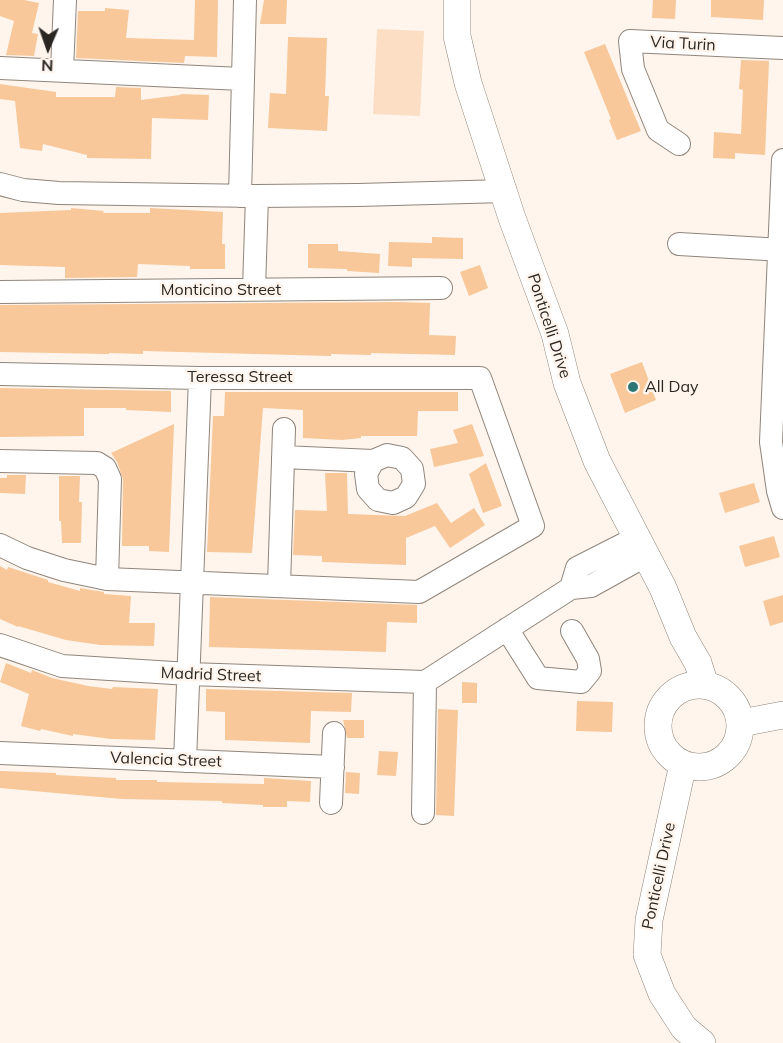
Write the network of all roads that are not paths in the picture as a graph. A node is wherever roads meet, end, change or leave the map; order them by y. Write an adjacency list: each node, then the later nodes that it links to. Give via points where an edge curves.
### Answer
1 (65, 0): 6 (street)
2 (245, 0): 7 (street)
3 (457, 0): 11 (street, Ponticelli Drive, via 457,36 468,83)
4 (783, 48): 8 (street, Via Turin, via 630,41 633,69 658,130)
5 (0, 68): 6 (street)
6 (62, 70): 7 (street)
7 (242, 79): 12 (street)
8 (679, 144)
9 (783, 160): 14 (street)
10 (0, 184): 12 (street, via 58,193)
11 (505, 190): 12 (street); 27 (street, Ponticelli Drive, via 583,426)
12 (249, 196): 16 (street)
13 (679, 244): 14 (street)
14 (781, 249): 21 (street)
15 (441, 288): 16 (street, Monticino Street)
16 (254, 290): 17 (street, Monticino Street)
17 (0, 292)
18 (0, 374): 19 (street, Teressa Street)
19 (200, 378): 29 (street); 30 (street, Teressa Street, via 480,378 533,526 419,592)
20 (284, 429): 22 (street)
21 (777, 443): 25 (street, via 778,491)
22 (283, 457): 24 (street); 30 (street)
23 (0, 461): 28 (street, via 97,463 105,468 110,479)
24 (373, 461)
25 (783, 507)
26 (0, 545): 28 (street, via 64,570)
27 (640, 547): 31 (street, via 577,568 571,588); 36 (street, Ponticelli Drive, via 698,663)
28 (107, 579): 29 (street)
29 (192, 584): 30 (street); 34 (street)
30 (279, 585)
31 (507, 629): 32 (street, via 538,678 581,682 590,671 588,659); 35 (street)
32 (572, 631)
33 (0, 645): 34 (street, Madrid Street, via 62,666)
34 (189, 674): 35 (street, Madrid Street); 41 (street)
35 (425, 682): 45 (street)
36 (699, 686): 38 (street, via 718,689 728,697); 42 (street, via 669,697 658,721 663,747)
37 (783, 714): 38 (street)
38 (741, 723): 42 (street, via 736,744 720,762 708,767)
39 (334, 733): 43 (street)
40 (0, 753): 41 (street, Valencia Street)
41 (185, 761): 43 (street, Valencia Street)
42 (683, 764): 46 (street, Ponticelli Drive, via 649,920 647,955 662,994 684,1028)
43 (333, 767): 44 (street)
44 (332, 803)
45 (423, 813)
46 (702, 1043)

